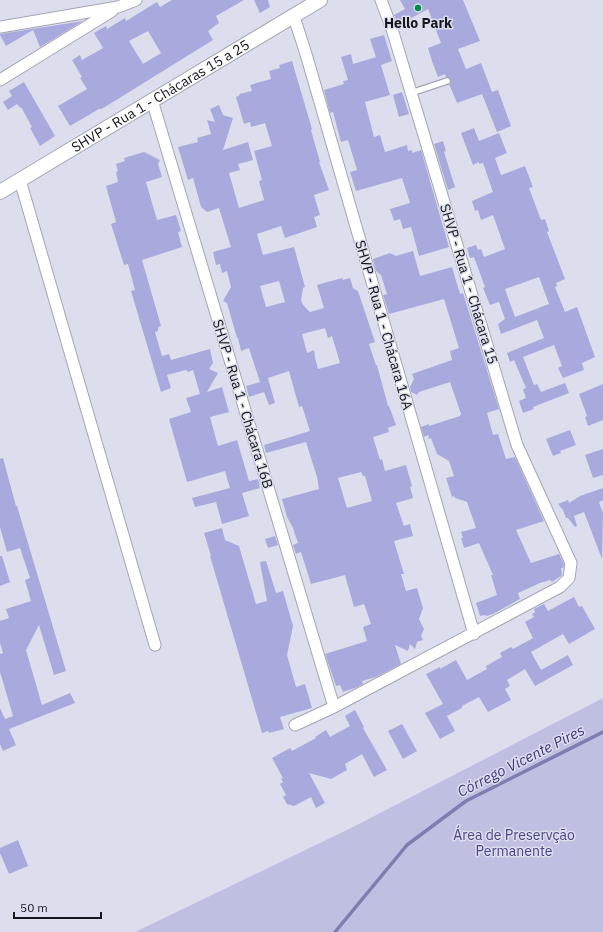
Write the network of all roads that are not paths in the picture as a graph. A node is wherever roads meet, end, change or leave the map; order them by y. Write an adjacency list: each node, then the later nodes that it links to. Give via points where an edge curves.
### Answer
1 (136, 0): 4 (street)
2 (320, 0): 5 (street, SHVP - Rua 1 - Chácaras 15 a 25)
3 (381, 0): 9 (street, SHVP - Rua 1 - Chácara 15)
4 (118, 7): 6 (street); 7 (street)
5 (294, 17): 10 (street, SHVP - Rua 1 - Chácaras 15 a 25); 13 (street, SHVP - Rua 1 - Chácara 16A)
6 (0, 27)
7 (0, 80)
8 (447, 81): 9 (lane)
9 (412, 93): 13 (street, SHVP - Rua 1 - Chácara 15, via 517,445 571,563 569,578 560,587)
10 (152, 100): 11 (street, SHVP - Rua 1 - Chácaras 15 a 25); 15 (street, SHVP - Rua 1 - Chácara 16B)
11 (20, 180): 12 (street, SHVP - Rua 1 - Chácaras 15 a 25); 14 (street)
12 (0, 192)
13 (474, 634): 15 (street)
14 (155, 645)
15 (334, 707): 16 (street)
16 (295, 725)

